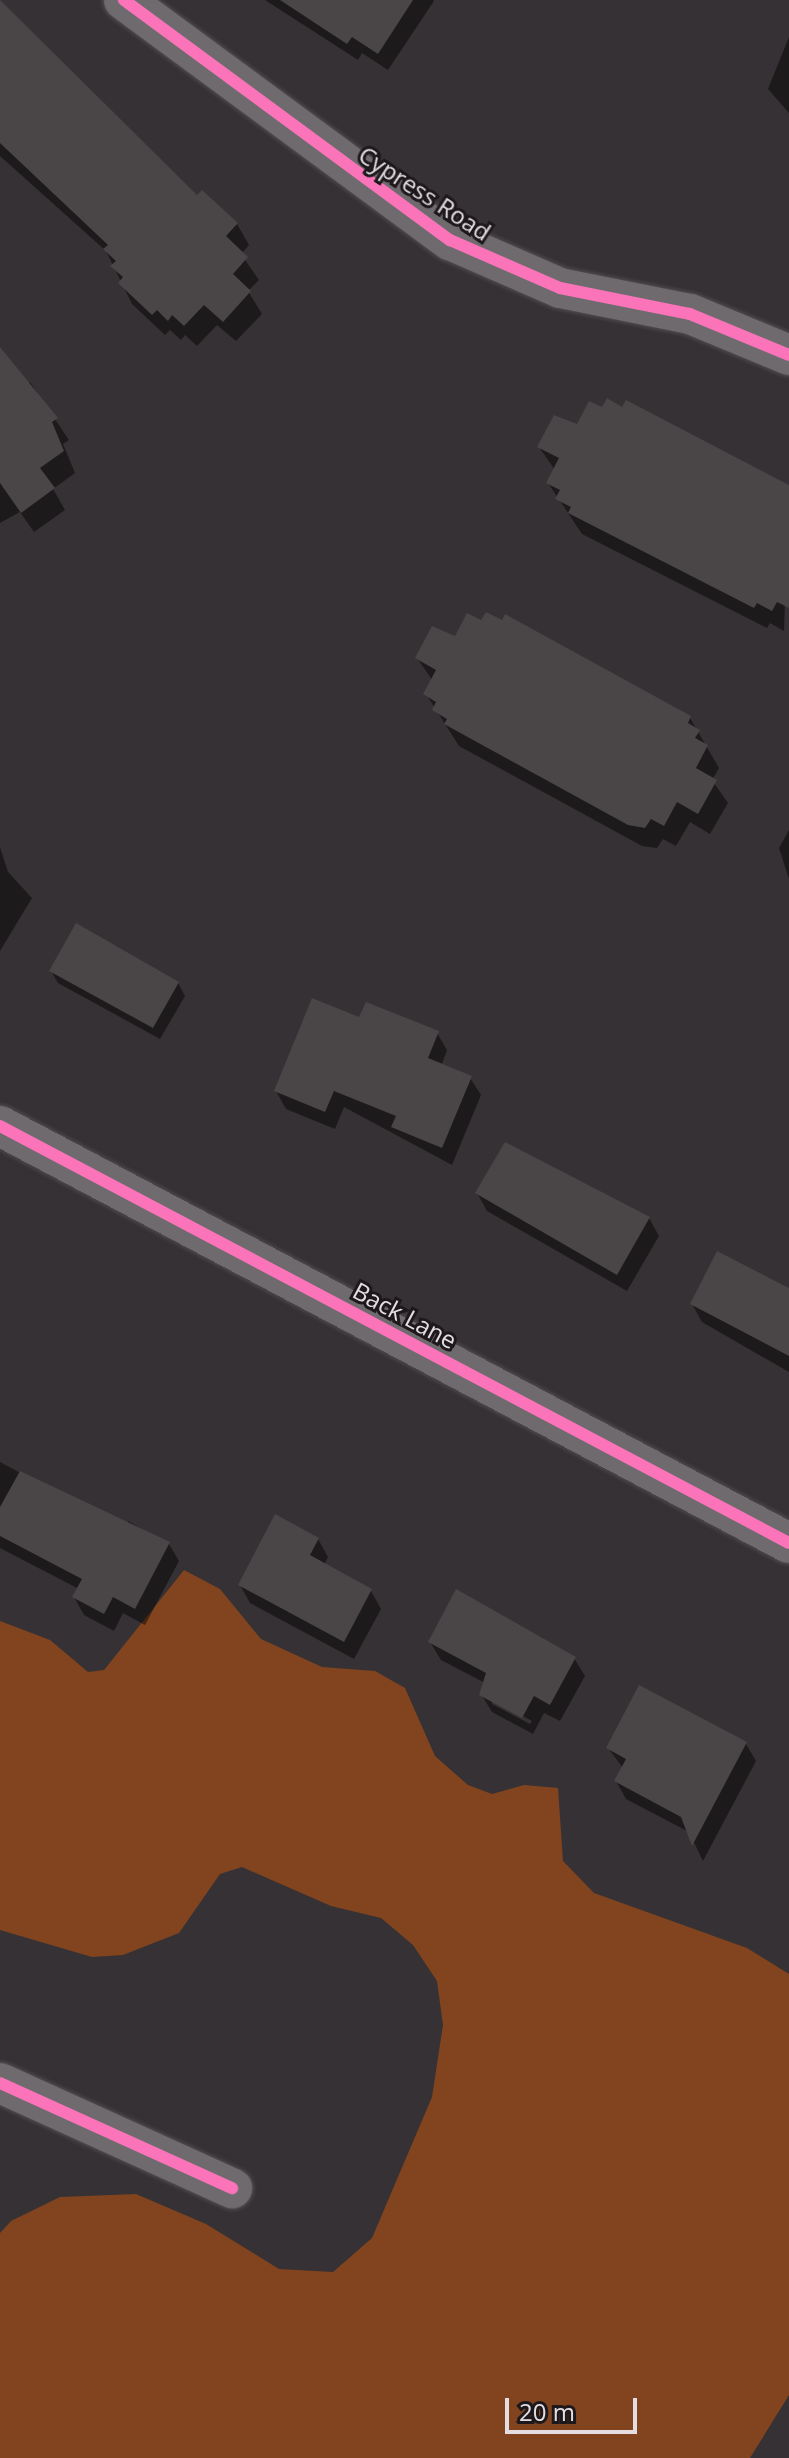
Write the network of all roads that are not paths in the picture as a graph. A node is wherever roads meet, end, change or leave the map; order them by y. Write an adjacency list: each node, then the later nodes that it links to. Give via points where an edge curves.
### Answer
1 (124, 0): 2 (street, Cypress Road, via 450,240 546,283 690,314)
2 (789, 355)
3 (0, 1126): 4 (street, Back Lane)
4 (789, 1543)
5 (0, 2083): 6 (street)
6 (232, 2188)

